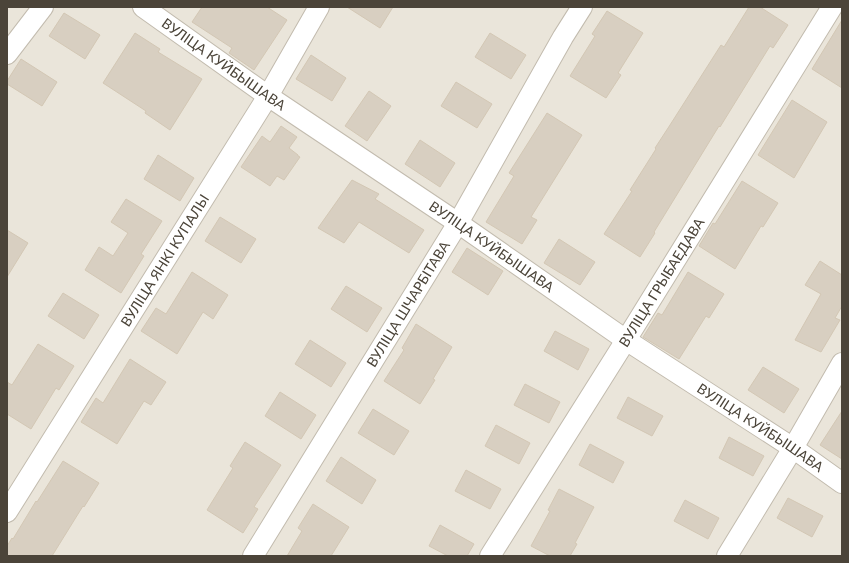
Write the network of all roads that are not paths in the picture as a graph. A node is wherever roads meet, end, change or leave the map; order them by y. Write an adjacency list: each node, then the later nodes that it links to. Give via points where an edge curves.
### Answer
1 (43, 7): 6 (street)
2 (143, 7): 7 (street, ВУЛІЦА КУЙБЫШАВА)
3 (319, 7): 7 (street, ВУЛІЦА ЯНКІ КУПАЛЫ)
4 (582, 7): 8 (street, ВУЛІЦА ШЧАРБІТАВА)
5 (832, 7): 9 (street, ВУЛІЦА ГРЫБАЕДАВА)
6 (7, 54)
7 (268, 96): 8 (street, ВУЛІЦА КУЙБЫШАВА); 13 (street, ВУЛІЦА ЯНКІ КУПАЛЫ)
8 (458, 223): 9 (street, ВУЛІЦА КУЙБЫШАВА); 14 (street, ВУЛІЦА ШЧАРБІТАВА)
9 (626, 340): 11 (street, ВУЛІЦА КУЙБЫШАВА); 15 (street, ВУЛІЦА ГРЫБАЕДАВА)
10 (842, 363): 11 (street)
11 (793, 448): 12 (street, ВУЛІЦА КУЙБЫШАВА); 16 (street)
12 (842, 483)
13 (7, 512)
14 (253, 556)
15 (490, 556)
16 (727, 556)

